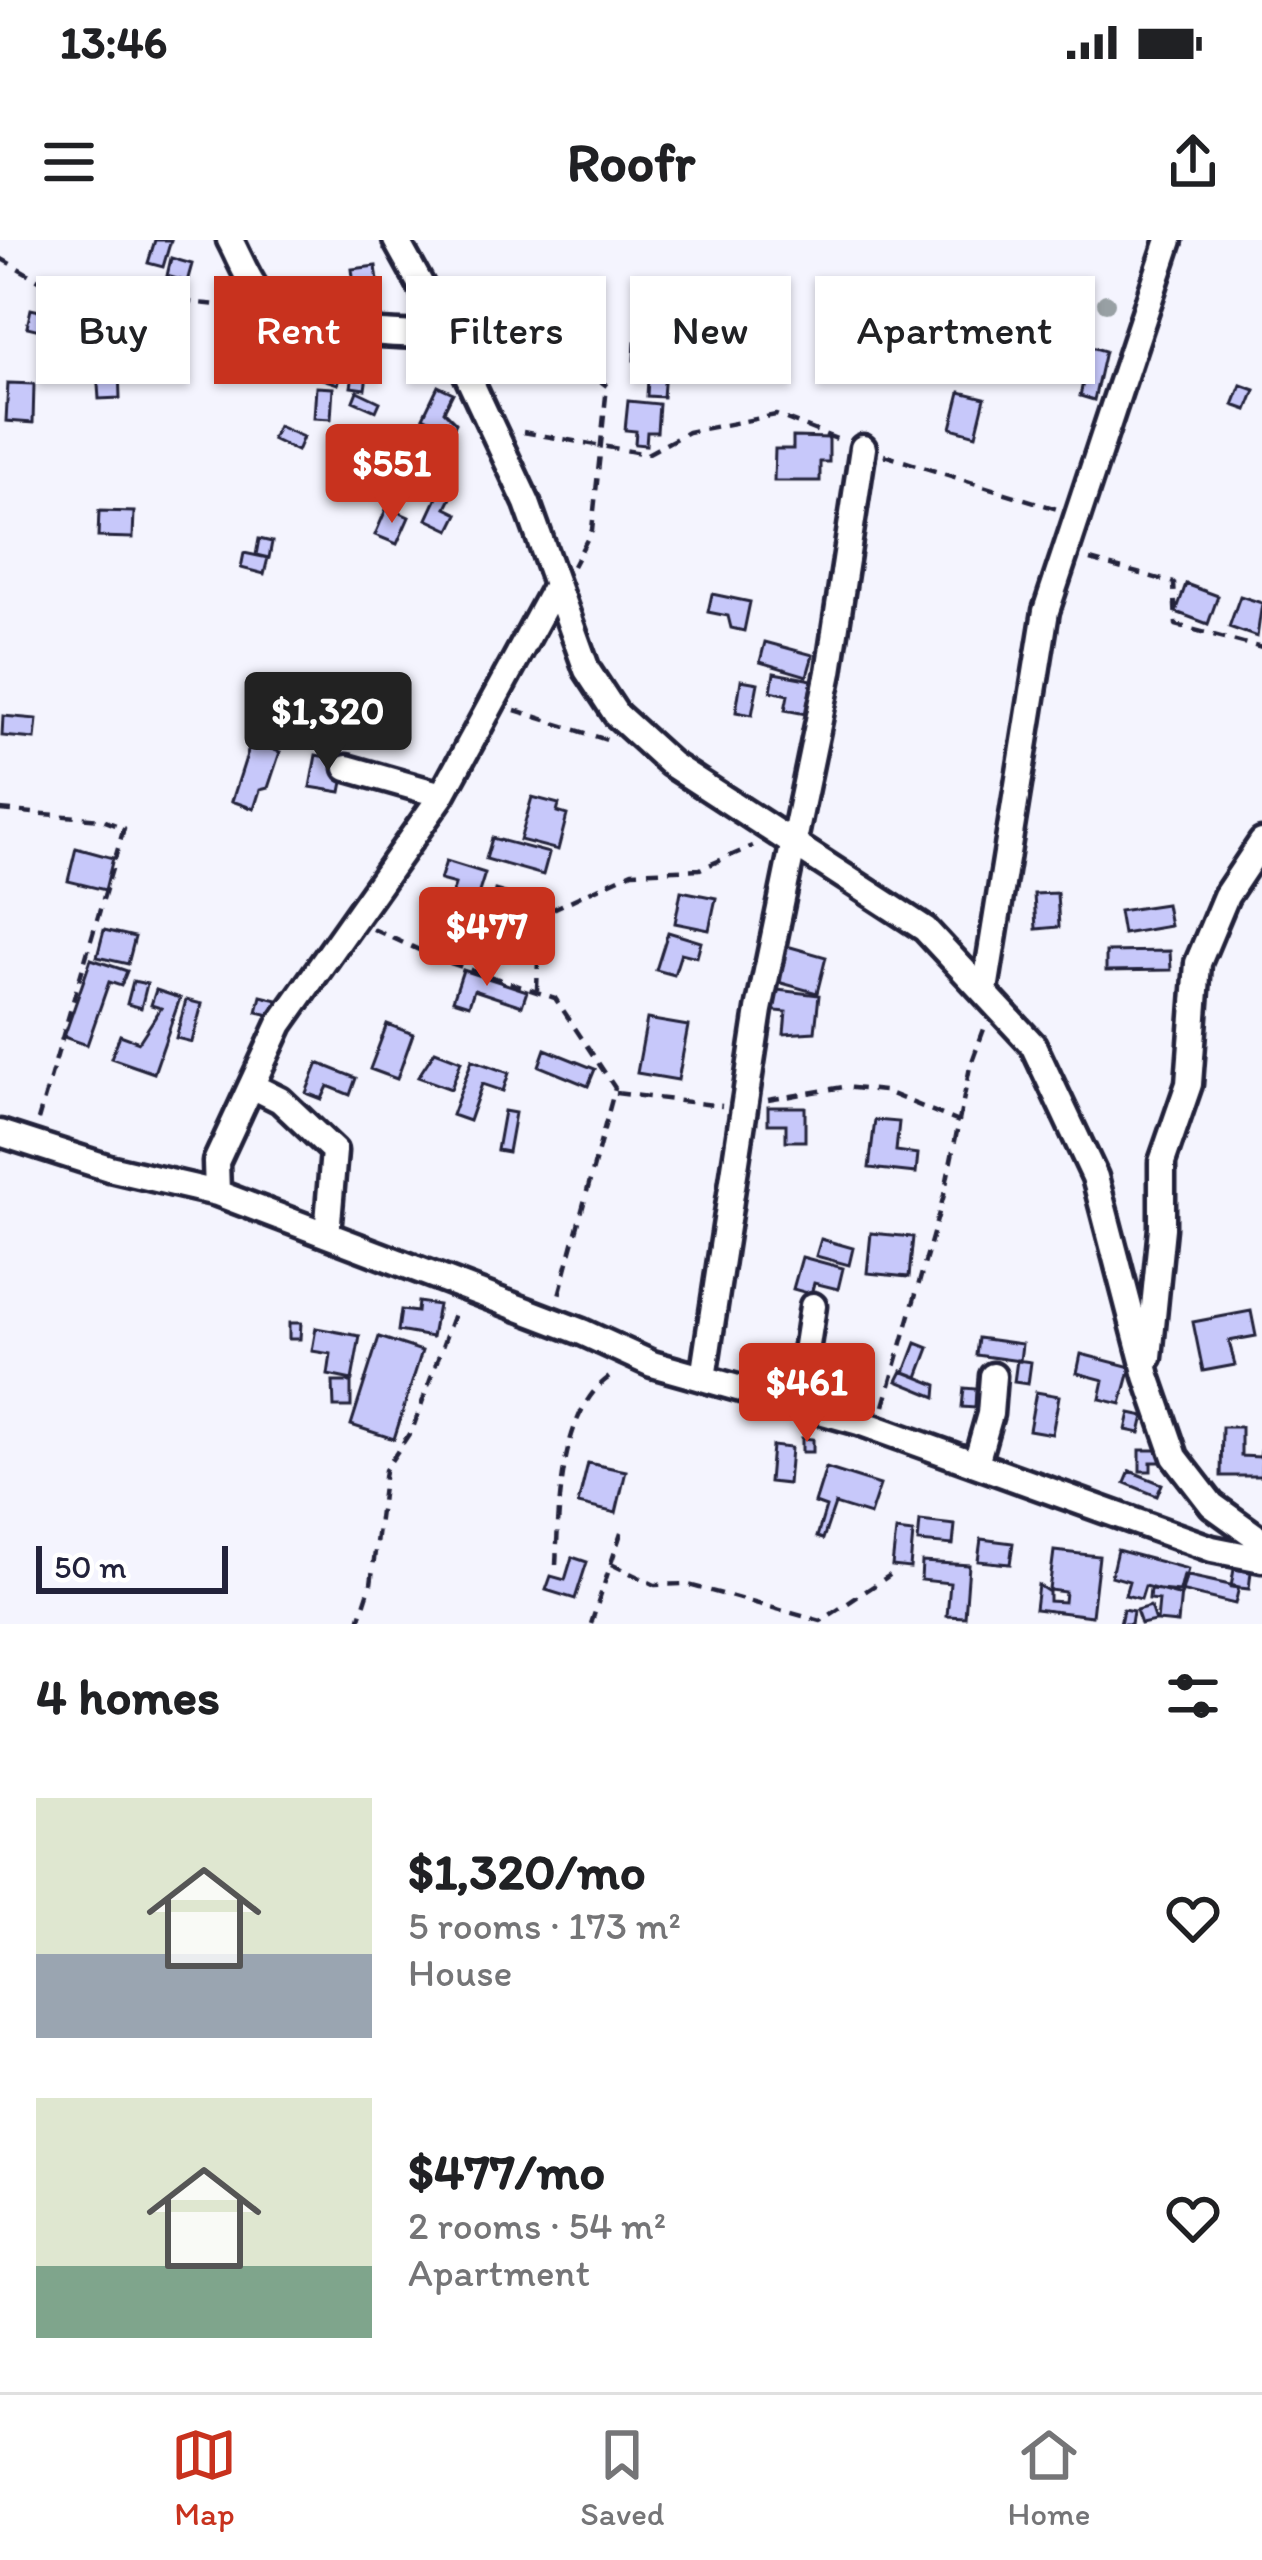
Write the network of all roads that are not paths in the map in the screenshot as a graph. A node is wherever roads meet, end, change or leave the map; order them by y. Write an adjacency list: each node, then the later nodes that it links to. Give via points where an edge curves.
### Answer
1 (230, 240): 5 (street, via 255,290 273,305 349,331)
2 (396, 240): 4 (street)
3 (1169, 240): 13 (street, via 1040,646)
4 (416, 276)
5 (406, 334)
6 (471, 384): 8 (street)
7 (863, 448): 11 (street, via 830,672)
8 (556, 585): 10 (street); 11 (street, via 587,670 628,727)
9 (347, 768): 10 (street)
10 (442, 795): 14 (street, via 280,1024)
11 (787, 837): 13 (street, via 926,929); 21 (street)
12 (1262, 842): 20 (street, via 1226,896 1198,962 1189,1084 1162,1162)
13 (985, 990): 20 (street, via 1033,1045 1095,1177)
14 (252, 1086): 16 (street, via 216,1162); 17 (street, via 280,1100 334,1151)
15 (0, 1132): 16 (street)
16 (217, 1193): 17 (street)
17 (327, 1234): 21 (street)
18 (813, 1306): 22 (street)
19 (993, 1376): 23 (street)
20 (1147, 1376): 24 (street, via 1189,1481)
21 (703, 1378): 22 (street)
22 (798, 1404): 23 (street)
23 (976, 1463): 25 (street, via 1213,1549)
24 (1262, 1540)
25 (1262, 1559)

